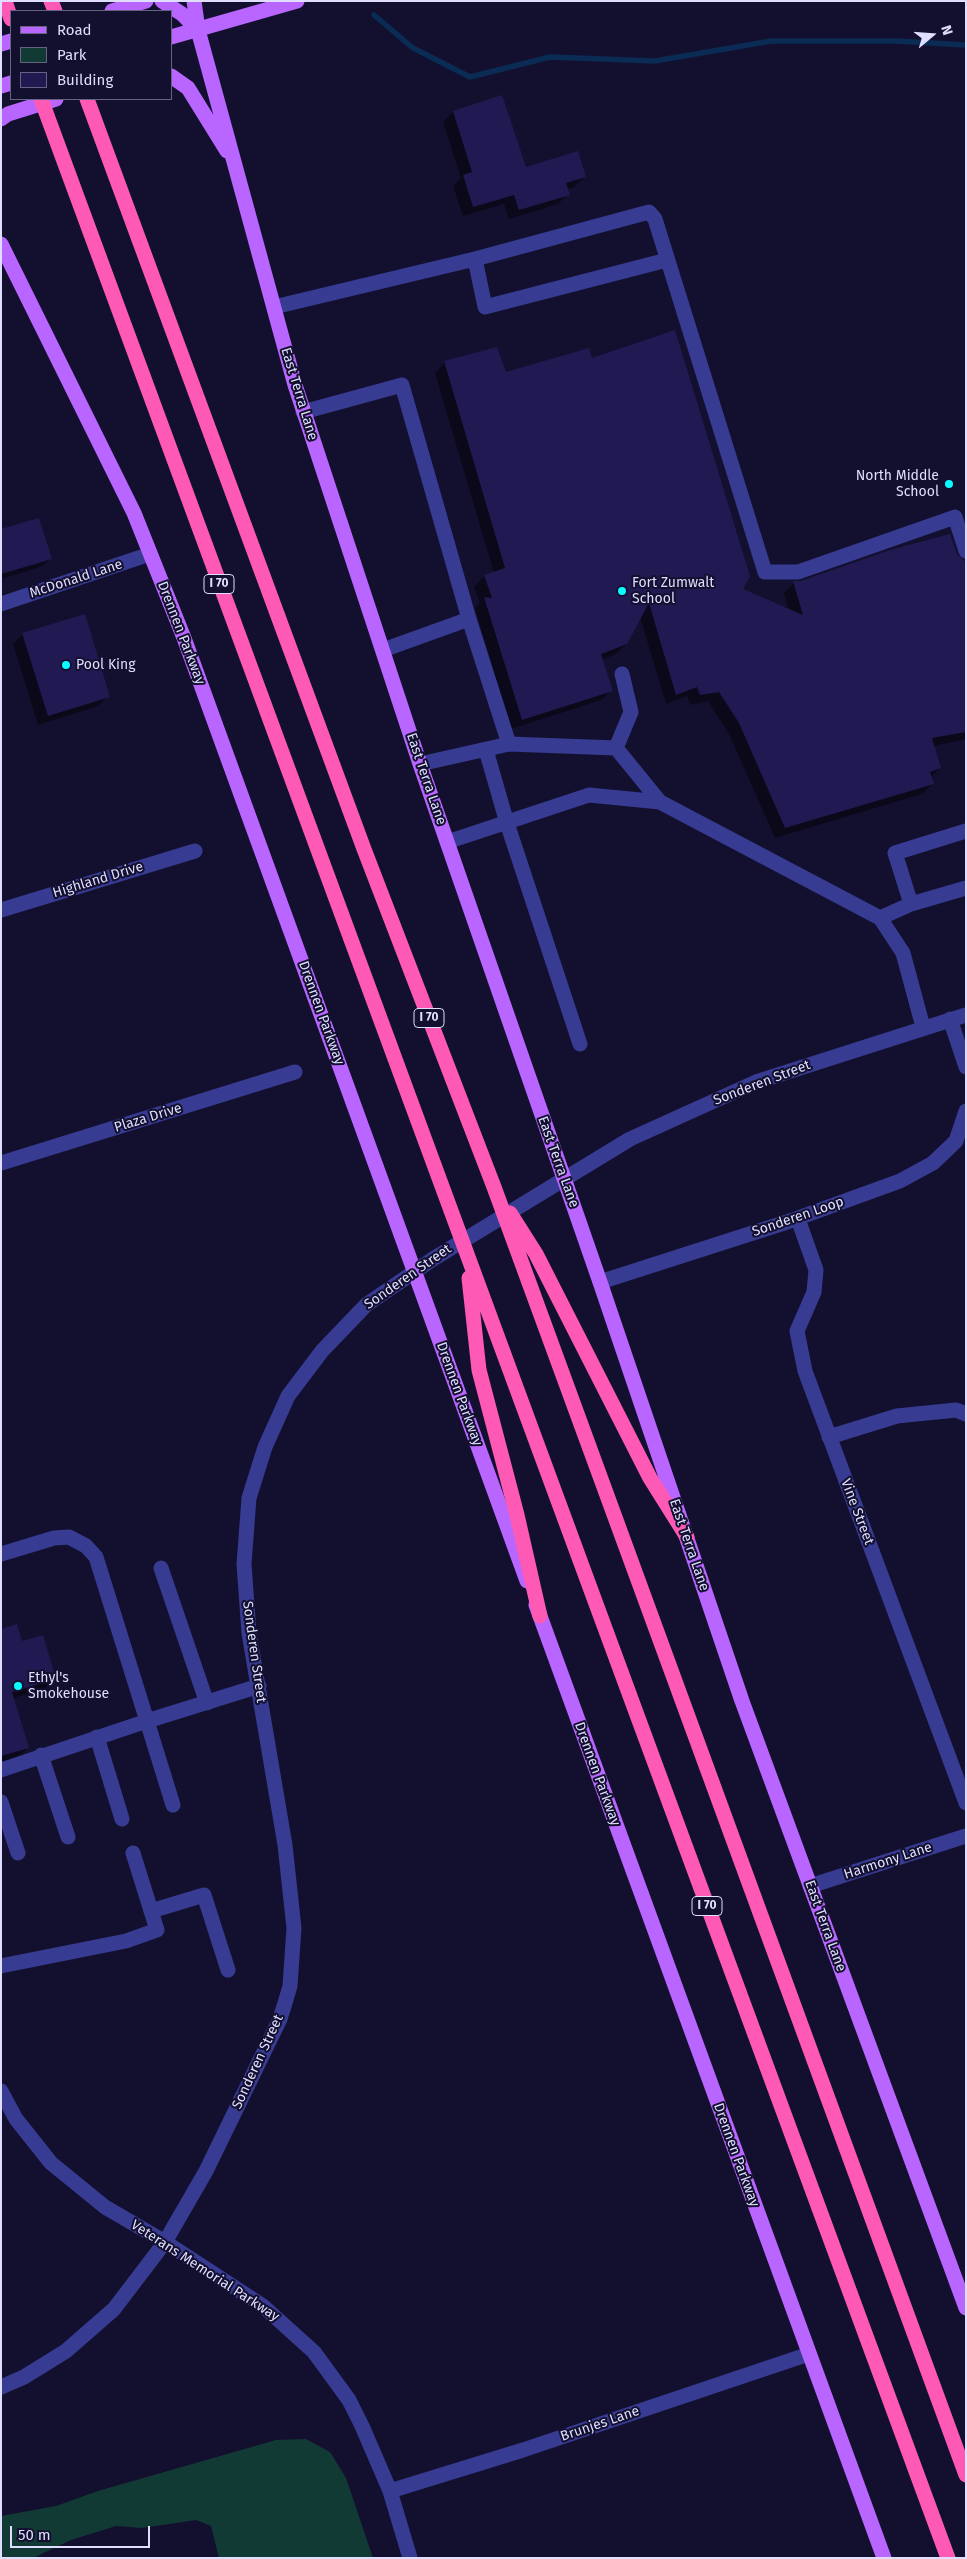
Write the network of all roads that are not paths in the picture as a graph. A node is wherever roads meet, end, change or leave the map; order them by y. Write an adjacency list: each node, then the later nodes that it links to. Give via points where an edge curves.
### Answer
1 (5, 1): 10 (highway)
2 (10, 1): 7 (main road)
3 (146, 1): 9 (main road)
4 (162, 1): 8 (main road)
5 (194, 1): 11 (main road, East Terra Lane)
6 (297, 1): 11 (main road)
7 (1, 4)
8 (184, 7): 11 (main road); 12 (main road)
9 (115, 10)
10 (10, 16)
11 (198, 30): 13 (main road); 19 (main road, East Terra Lane)
12 (172, 34)
13 (172, 36)
14 (172, 77): 19 (main road, via 188,88 199,102)
15 (40, 100): 54 (highway, I 70)
16 (53, 100): 18 (main road)
17 (89, 104): 52 (highway, I 70, via 364,849)
18 (1, 119)
19 (238, 170): 23 (main road, East Terra Lane)
20 (1, 244): 26 (main road, Drennen Parkway, via 91,423)
21 (474, 259): 22 (street, via 648,212 655,219); 22 (street, via 485,307); 23 (street)
22 (667, 260): 25 (street, via 765,572 798,572 955,517)
23 (274, 306): 24 (main road, East Terra Lane)
24 (303, 412): 28 (street, via 402,385); 29 (main road, East Terra Lane)
25 (966, 550)
26 (150, 554): 27 (street, McDonald Lane); 61 (main road, Drennen Parkway, via 187,647)
27 (1, 604)
28 (469, 619): 29 (street); 31 (street)
29 (382, 650): 34 (main road, East Terra Lane)
30 (622, 674): 32 (street, via 631,712)
31 (509, 744): 32 (street); 33 (street)
32 (616, 748): 35 (street)
33 (486, 750): 34 (street); 36 (street)
34 (420, 764): 38 (main road, East Terra Lane)
35 (660, 802): 36 (street, via 589,795); 43 (street)
36 (507, 823): 38 (street); 47 (street)
37 (966, 831): 41 (street, via 896,853)
38 (447, 842): 55 (main road, East Terra Lane)
39 (195, 851): 42 (street, Highland Drive)
40 (966, 888): 41 (street)
41 (911, 904): 43 (street)
42 (1, 910)
43 (880, 918): 46 (street, via 903,953)
44 (966, 1015): 45 (street, Sonderen Street)
45 (950, 1019): 46 (street, Sonderen Street); 48 (street)
46 (923, 1027): 62 (street, Sonderen Street, via 756,1082 630,1139 458,1243 366,1305 322,1351 288,1396 265,1447 248,1498 244,1564 249,1633)
47 (580, 1044)
48 (966, 1067)
49 (295, 1072): 51 (street, Plaza Drive)
50 (966, 1112): 53 (street, Sonderen Loop, via 956,1141 933,1163 900,1181)
51 (1, 1164)
52 (494, 1187): 58 (highway, via 536,1254 650,1478); 86 (highway, I 70)
53 (798, 1218): 55 (street, Sonderen Loop); 57 (street, Vine Street, via 816,1270 814,1292 797,1331 805,1371)
54 (466, 1254): 61 (highway, via 479,1370); 90 (highway, I 70)
55 (600, 1282): 58 (main road, East Terra Lane)
56 (966, 1414): 57 (street, via 956,1410 898,1416)
57 (829, 1437): 68 (street, Vine Street)
58 (687, 1537): 77 (main road, East Terra Lane, via 742,1701)
59 (1, 1554): 64 (street, via 54,1538 69,1538 86,1546 96,1557)
60 (161, 1568): 63 (street)
61 (540, 1616): 84 (main road, Drennen Parkway)
62 (258, 1686): 63 (street); 82 (street, Sonderen Street, via 285,1845 294,1928 290,1986 280,2019 206,2171)
63 (207, 1702): 64 (street)
64 (147, 1721): 65 (street); 71 (street)
65 (96, 1737): 66 (street); 72 (street)
66 (41, 1755): 67 (street); 74 (street)
67 (1, 1770)
68 (962, 1778): 70 (street, Vine Street)
69 (1, 1802): 75 (street)
70 (966, 1803)
71 (173, 1805)
72 (122, 1819)
73 (966, 1836): 77 (street, Harmony Lane)
74 (68, 1837)
75 (18, 1853)
76 (133, 1853): 78 (street)
77 (810, 1886): 83 (main road, East Terra Lane)
78 (151, 1911): 79 (street, via 157,1930 126,1941); 80 (street, via 204,1895)
79 (1, 1966)
80 (228, 1970)
81 (1, 2092): 82 (street, Veterans Memorial Parkway, via 16,2119 51,2163 105,2207)
82 (165, 2242): 85 (street, Sonderen Street, via 114,2309 66,2351); 87 (street, Veterans Memorial Parkway, via 264,2306 314,2352 349,2400)
83 (966, 2308)
84 (809, 2354): 87 (street, Brunjes Lane); 89 (main road, Drennen Parkway)
85 (1, 2387)
86 (966, 2476)
87 (390, 2491): 88 (street, Veterans Memorial Parkway)
88 (410, 2558)
89 (884, 2558)
90 (948, 2558)

